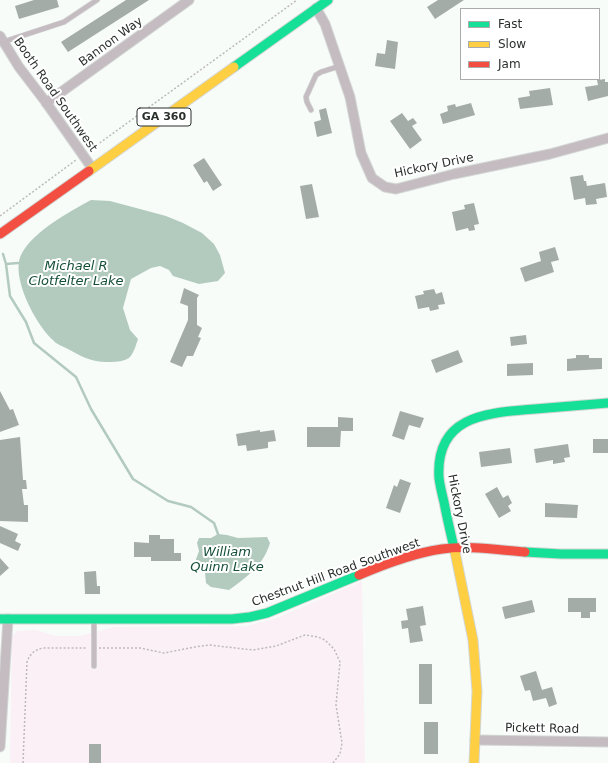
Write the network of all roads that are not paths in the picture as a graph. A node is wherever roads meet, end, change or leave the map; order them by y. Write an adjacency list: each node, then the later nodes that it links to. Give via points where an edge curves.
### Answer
1 (97, 0): 5 (lane, via 64,22)
2 (189, 0): 7 (street, Bannon Way)
3 (328, 0): 4 (street, GA 360)
4 (316, 8): 6 (street, Hickory Drive, via 325,24); 10 (street, GA 360)
5 (2, 39): 7 (street, Booth Road Southwest)
6 (340, 66): 8 (lane, via 316,75 306,100); 9 (street, Hickory Drive, via 350,97 361,153 372,178 385,187 396,188 550,154)
7 (46, 103): 10 (street, Booth Road Southwest)
8 (311, 110)
9 (608, 138)
10 (92, 168): 11 (street, GA 360)
11 (0, 234)
12 (608, 403): 13 (street, Hickory Drive, via 491,413 470,419 454,428 442,450 439,478)
13 (454, 548): 14 (street, Chestnut Hill Road Southwest); 16 (street, Chestnut Hill Road Southwest, via 417,554 340,582 267,613 250,617); 18 (street, Hickory Drive, via 474,647 477,691)
14 (608, 554)
15 (4, 619): 16 (street, Chestnut Hill Road Southwest); 20 (street)
16 (94, 619): 17 (lane)
17 (94, 666)
18 (476, 740): 19 (street, Pickett Road); 21 (street, Hickory Drive)
19 (608, 742)
20 (0, 747)
21 (474, 763)

